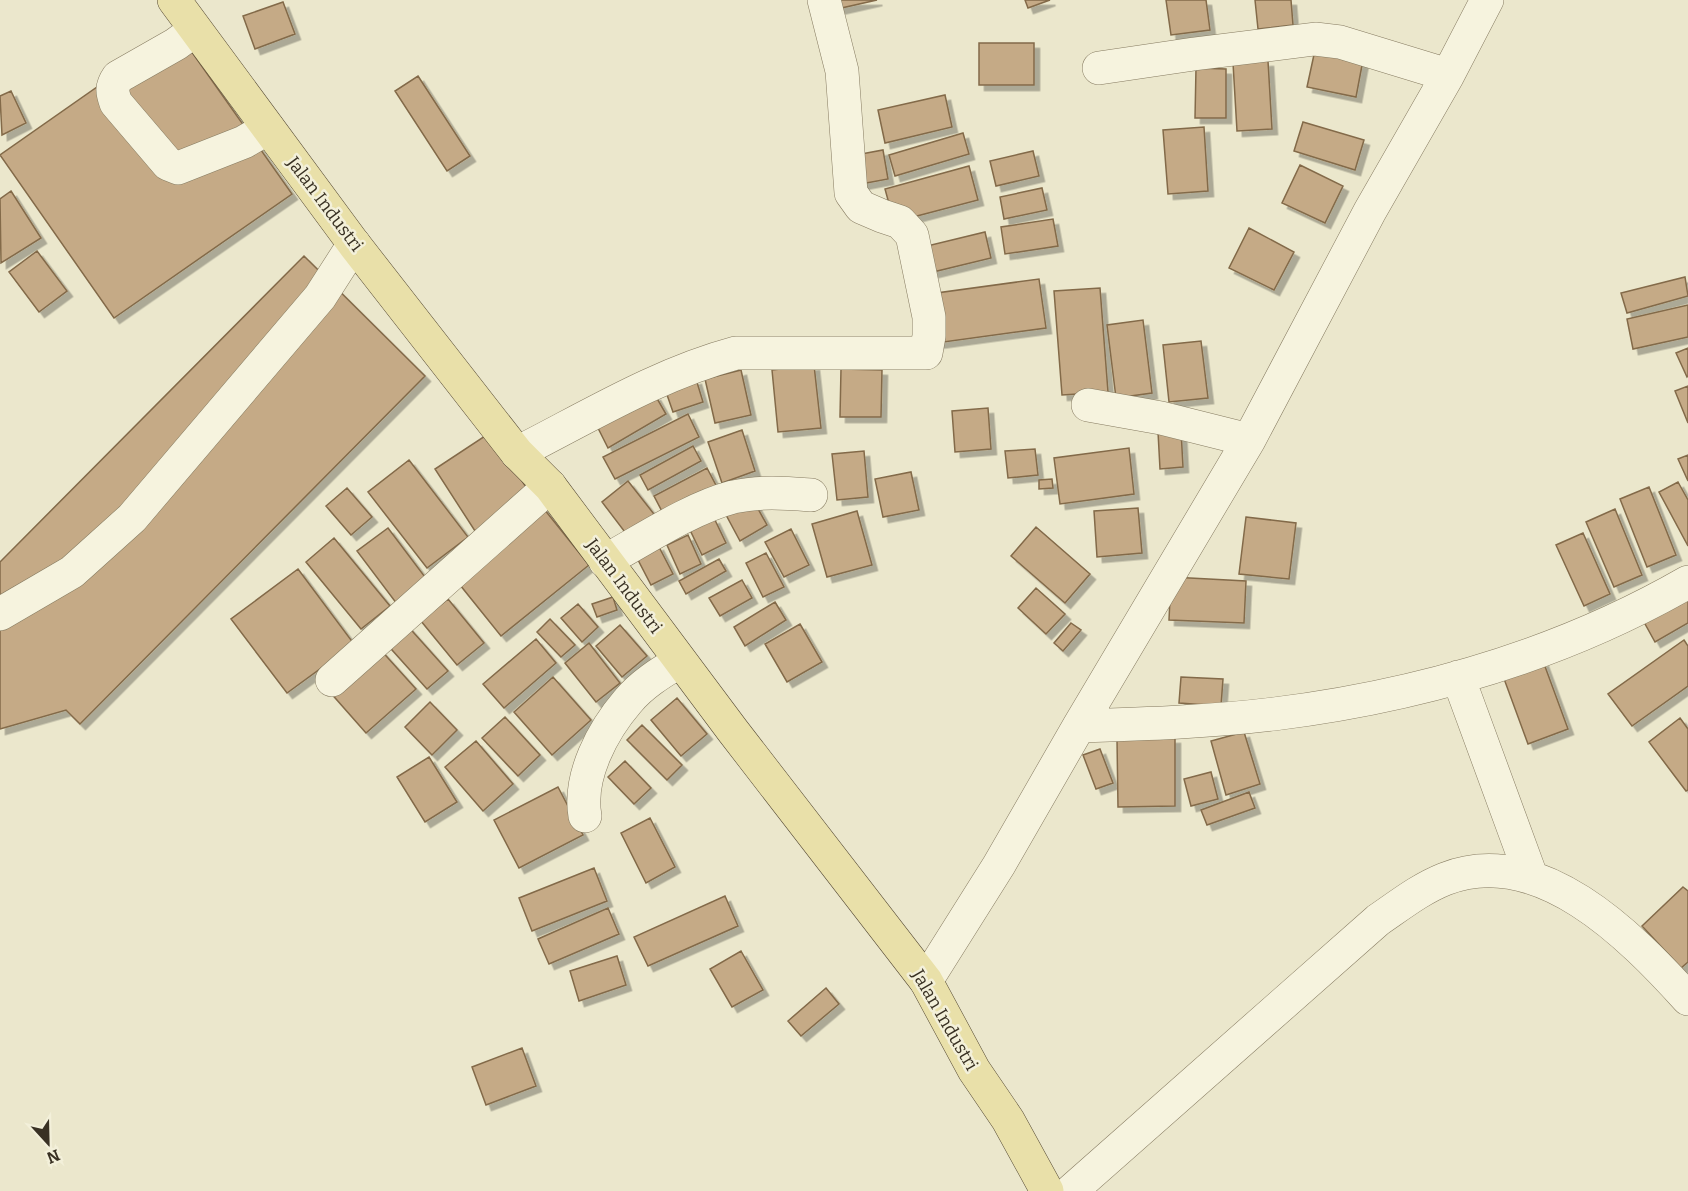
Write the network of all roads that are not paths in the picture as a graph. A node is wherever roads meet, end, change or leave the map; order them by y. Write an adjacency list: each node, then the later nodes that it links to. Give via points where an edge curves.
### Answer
1 (174, 0): 4 (main road, Jalan Industri)
2 (824, 0): 11 (street, via 842,71 851,193 861,207 900,222 912,235 929,317 926,352 736,354 648,386)
3 (1487, 0): 6 (street)
4 (195, 30): 7 (main road, Jalan Industri); 7 (street, via 118,77 112,86 116,103 168,165 178,168)
5 (1099, 68): 6 (street, via 1315,39 1340,42)
6 (1448, 75): 10 (street, via 1370,210)
7 (268, 128): 8 (main road, Jalan Industri)
8 (354, 244): 11 (main road, Jalan Industri); 16 (street, via 320,297 132,518 72,572)
9 (1088, 405): 10 (street)
10 (1249, 440): 20 (street)
11 (517, 453): 12 (main road, Jalan Industri)
12 (550, 486): 14 (main road, Jalan Industri); 19 (street)
13 (811, 495): 14 (street, via 770,493 732,498 675,522)
14 (605, 561): 17 (main road, Jalan Industri)
15 (1687, 584): 18 (street, via 1544,651)
16 (0, 614)
17 (680, 661): 21 (street, via 629,699 610,725 587,778); 23 (main road, Jalan Industri)
18 (1458, 677): 20 (street, via 1362,701 1273,714); 22 (street)
19 (332, 680)
20 (1079, 726): 23 (street, via 999,866)
21 (585, 816)
22 (1531, 876): 24 (street, via 1599,915 1632,942); 26 (street, via 1500,871 1475,873 1446,879 1408,899 1378,920)
23 (926, 981): 25 (main road, Jalan Industri)
24 (1688, 999)
25 (1047, 1191)
26 (1071, 1191)

